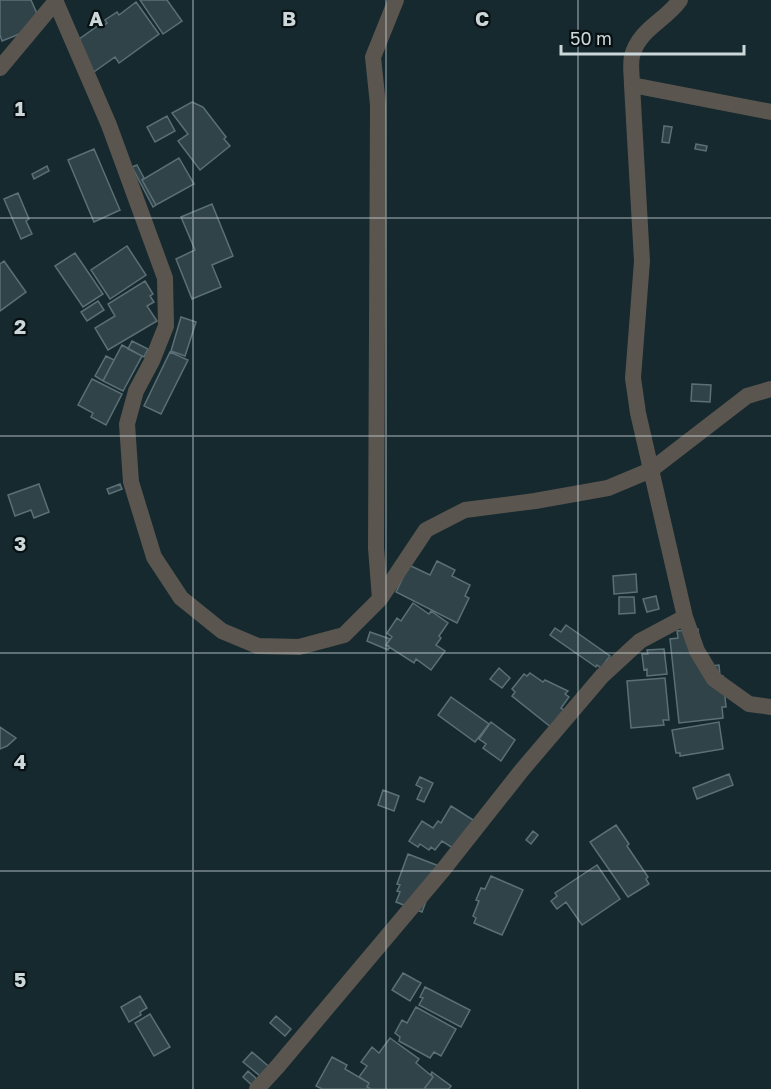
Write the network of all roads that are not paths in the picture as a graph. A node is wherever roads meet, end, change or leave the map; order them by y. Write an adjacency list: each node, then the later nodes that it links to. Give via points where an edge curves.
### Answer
1 (396, 0): 9 (street, via 373,57 378,105 376,548)
2 (680, 0): 5 (street, via 642,35 632,57)
3 (56, 1): 4 (street); 9 (street, via 109,125 165,278 166,326 136,391 127,424 131,482 154,557 181,598 222,632 258,646 299,647 344,635)
4 (0, 68)
5 (632, 85): 6 (street); 8 (street, via 642,261 633,378)
6 (771, 112)
7 (771, 389): 8 (street, via 747,396)
8 (651, 471): 9 (street, via 608,488 465,510 426,530); 10 (street)
9 (380, 599)
10 (685, 617): 11 (street, via 697,651 714,679 749,704); 12 (street, via 640,641 602,676)
11 (771, 707)
12 (257, 1089)

